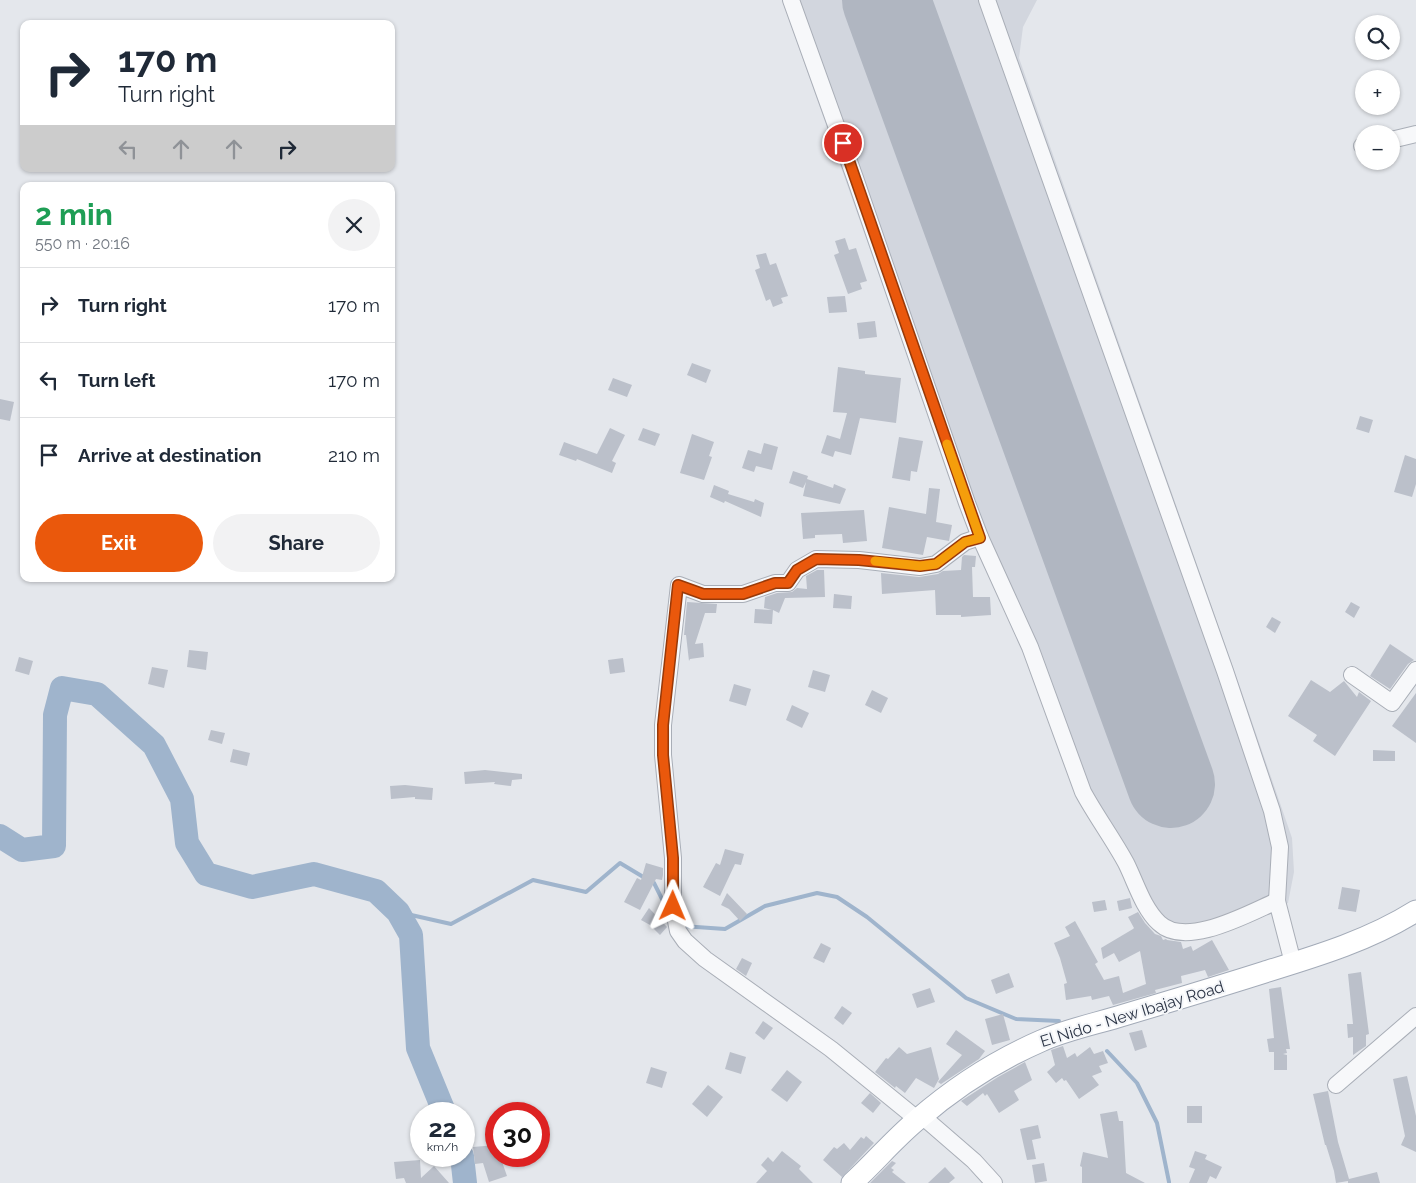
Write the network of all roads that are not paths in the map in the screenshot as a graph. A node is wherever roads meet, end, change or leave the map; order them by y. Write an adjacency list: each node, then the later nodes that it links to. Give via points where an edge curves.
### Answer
1 (791, 0): 5 (street)
2 (987, 0): 8 (street, via 1272,812 1280,847)
3 (1416, 134): 4 (street)
4 (1400, 138)
5 (980, 538): 8 (street, via 1030,646 1083,792 1160,924 1168,929 1205,931); 13 (street, via 965,542 936,564 920,566 816,559 797,570 788,583 775,583 743,594 703,594 678,585 663,725 673,858 673,906 677,926 685,941)
6 (1416, 670): 7 (street, via 1392,703)
7 (1352, 675)
8 (1277, 901): 10 (street)
9 (1416, 912): 10 (main road, El Nido - New Ibajay Road, via 1357,941)
10 (1293, 963): 13 (main road, El Nido - New Ibajay Road, via 1043,1040 976,1075)
11 (1416, 1016): 12 (street)
12 (1336, 1085)
13 (920, 1118): 14 (main road, El Nido - New Ibajay Road); 15 (street, via 974,1162)
14 (852, 1183)
15 (994, 1183)

